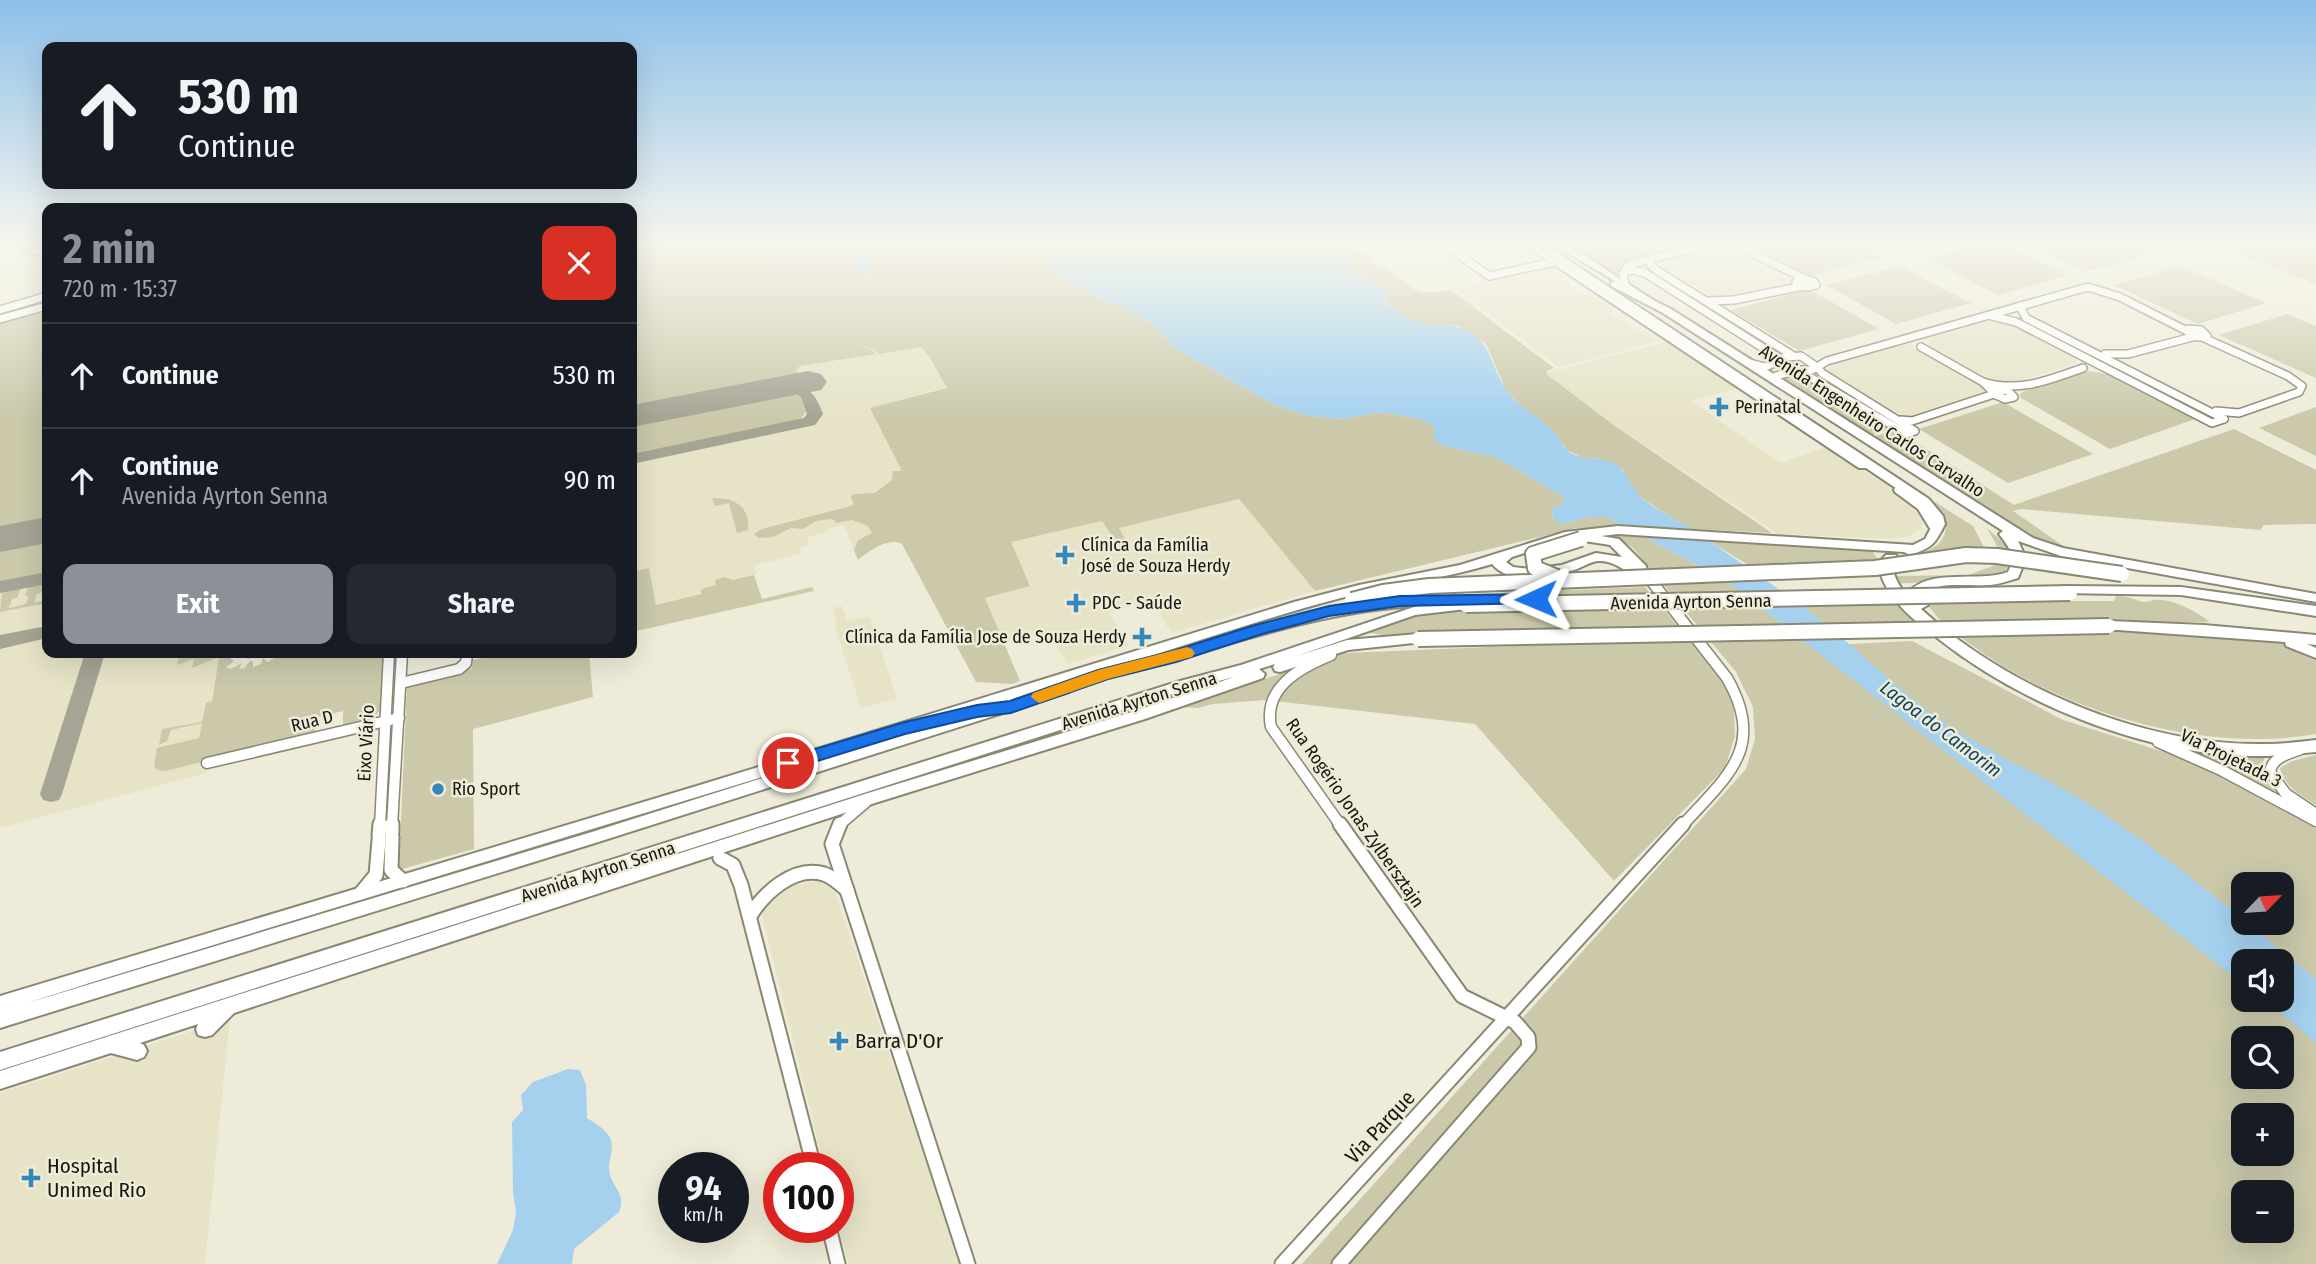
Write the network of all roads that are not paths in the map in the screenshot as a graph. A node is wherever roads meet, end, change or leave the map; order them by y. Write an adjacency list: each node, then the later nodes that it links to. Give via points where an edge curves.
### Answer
1 (24, 303): 14 (street)
2 (1616, 303): 38 (main road, Avenida Engenheiro Carlos Carvalho)
3 (1629, 303): 40 (highway, Avenida Engenheiro Carlos Carvalho)
4 (1641, 303): 33 (highway, Avenida Engenheiro Carlos Carvalho)
5 (1651, 303): 15 (highway)
6 (1654, 303): 15 (main road, Avenida Engenheiro Carlos Carvalho)
7 (1693, 303): 27 (street)
8 (1709, 303): 16 (street)
9 (1731, 303): 16 (street)
10 (2031, 303): 12 (street)
11 (2131, 303): 20 (street)
12 (2020, 306): 17 (street); 24 (street, via 2026,318)
13 (42, 307): 18 (street)
14 (0, 310)
15 (1667, 311): 22 (highway, Avenida Engenheiro Carlos Carvalho)
16 (1723, 312): 25 (street)
17 (1985, 316): 19 (street); 24 (street, via 2016,322)
18 (0, 319)
19 (1920, 334): 21 (street); 23 (street, via 1916,338)
20 (2192, 335): 26 (street); 36 (street, via 2302,386 2300,392 2239,413)
21 (1891, 343): 23 (street); 29 (street)
22 (1720, 345): 28 (highway, Avenida Engenheiro Carlos Carvalho); 33 (highway)
23 (1921, 347): 35 (street)
24 (2082, 353): 26 (street); 30 (street, via 2087,363); 32 (street); 32 (street)
25 (1792, 355): 27 (street); 29 (street, via 1808,358)
26 (2124, 356): 32 (street)
27 (1783, 360): 28 (street, via 1765,367); 31 (street)
28 (1745, 362): 34 (highway, Avenida Engenheiro Carlos Carvalho)
29 (1816, 366): 31 (street); 39 (street)
30 (2083, 368): 32 (street); 35 (street, via 2015,392 2013,398)
31 (1798, 370): 34 (street, via 1779,373); 39 (street, via 1903,433 1914,432)
32 (2120, 372): 36 (street); 36 (street, via 2212,422 2224,419)
33 (1754, 376): 37 (highway, Avenida Engenheiro Carlos Carvalho)
34 (1777, 382): 37 (highway, Avenida Engenheiro Carlos Carvalho)
35 (1997, 392): 39 (street, via 1912,421)
36 (2200, 406)
37 (1821, 414): 40 (highway); 41 (highway, Avenida Engenheiro Carlos Carvalho); 43 (highway, Avenida Engenheiro Carlos Carvalho)
38 (1787, 415): 40 (highway); 42 (main road, Avenida Engenheiro Carlos Carvalho)
39 (1897, 419)
40 (1810, 423): 42 (highway)
41 (1840, 429): 42 (highway, via 1831,429); 43 (highway); 47 (highway, Avenida Engenheiro Carlos Carvalho, via 1906,471)
42 (1825, 438): 45 (highway, Avenida Engenheiro Carlos Carvalho, via 1925,502 1938,519 1930,542)
43 (1886, 450): 44 (highway, Avenida Engenheiro Carlos Carvalho)
44 (1964, 501): 47 (highway, via 2015,543); 52 (highway, Avenida Engenheiro Carlos Carvalho, via 2017,535 2061,552)
45 (1918, 549): 46 (highway, via 1631,531 1579,533); 73 (highway, via 1891,558 1885,563 1886,571 1894,589 1930,625 2011,681)
46 (1512, 552): 48 (highway, via 1498,562 1511,572 1565,568 1599,556); 56 (highway, via 1462,569 1329,596)
47 (2015, 552): 74 (highway, via 2019,565 2010,577 1927,584 1915,593 1918,602 1937,625 1972,651 2071,704 2176,734)
48 (1649, 578): 49 (highway, bridge, via 1632,557 1603,538 1581,538 1538,551 1531,559 1539,571); 95 (street, Via Parque, via 1736,693 1744,736 1732,771)
49 (1572, 581): 50 (highway, bridge, via 1875,568 1966,555); 56 (highway, bridge, via 1429,586)
50 (2212, 585): 52 (highway); 54 (highway)
51 (2068, 592): 53 (highway, Avenida Ayrton Senna, bridge); 54 (highway, Avenida Ayrton Senna, via 2181,591); 55 (highway, Avenida Ayrton Senna, via 2201,599)
52 (2316, 600)
53 (1465, 603): 57 (highway, Avenida Ayrton Senna, via 1413,611); 59 (highway, Avenida Ayrton Senna, via 1400,601 1329,611)
54 (2316, 610)
55 (2316, 619)
56 (1255, 620): 72 (highway)
57 (1356, 629): 66 (highway); 68 (highway, Avenida Ayrton Senna)
58 (2267, 635): 60 (highway, Avenida Ayrton Senna); 61 (highway, Avenida Ayrton Senna, bridge, via 2109,626); 62 (highway)
59 (1240, 636): 68 (highway, via 1321,619 1331,620 1336,627 1327,635); 69 (highway, Avenida Ayrton Senna, via 1104,674)
60 (2316, 640)
61 (1368, 643): 66 (highway, Avenida Ayrton Senna, via 1347,645); 96 (street, Rua Rogério Jonas Zylbersztajn, via 1322,658 1284,683 1269,704 1270,724 1462,996)
62 (2316, 653)
63 (389, 658): 71 (street, Eixo Viário)
64 (402, 658): 67 (street, Eixo Viário)
65 (466, 658): 67 (street, via 465,665 452,671)
66 (1265, 672): 68 (highway, Avenida Ayrton Senna)
67 (401, 683): 70 (street, Eixo Viário)
68 (1190, 691): 76 (highway, Avenida Ayrton Senna); 89 (highway, Avenida Ayrton Senna, via 1087,717)
69 (1011, 707): 72 (highway); 85 (highway, Avenida Ayrton Senna)
70 (399, 713): 71 (street, Rua D); 80 (street, Eixo Viário)
71 (385, 716): 75 (street, Rua D); 80 (street, Eixo Viário)
72 (905, 728): 79 (highway)
73 (2129, 730): 74 (highway, via 2228,747); 78 (street, Via Projetada 3, via 2196,758)
74 (2312, 744): 77 (street, Via Projetada 3, via 2276,760 2271,772 2284,792)
75 (206, 767)
76 (874, 797): 82 (highway, Avenida Ayrton Senna); 87 (street, via 841,821 833,838)
77 (2316, 814)
78 (2316, 821)
79 (570, 830): 84 (highway); 85 (highway)
80 (385, 836): 83 (street, Eixo Viário)
81 (720, 858): 82 (highway); 90 (street, via 737,871)
82 (667, 865): 86 (highway, Avenida Ayrton Senna)
83 (384, 868): 84 (street); 88 (street)
84 (403, 881): 88 (highway)
85 (442, 884): 91 (highway, Avenida Ayrton Senna)
86 (601, 887): 89 (highway); 93 (highway, Avenida Ayrton Senna)
87 (847, 890): 90 (street, via 822,873 801,875 767,893); 108 (street)
88 (360, 894): 92 (highway)
89 (459, 916): 93 (highway, Avenida Ayrton Senna)
90 (751, 916): 105 (street)
91 (197, 959): 92 (highway, via 167,961); 97 (highway, Avenida Ayrton Senna)
92 (34, 994): 94 (highway)
93 (226, 999): 99 (highway); 100 (highway, Avenida Ayrton Senna); 102 (highway); 103 (highway, Avenida Ayrton Senna)
94 (0, 1004)
95 (1520, 1005): 96 (street); 98 (street, Via Parque)
96 (1490, 1012): 98 (street, Rua Rogério Jonas Zylbersztajn)
97 (0, 1020)
98 (1504, 1022): 109 (street, Via Parque); 110 (street, via 1522,1027 1529,1047)
99 (205, 1029)
100 (111, 1044): 101 (highway); 102 (highway, Avenida Ayrton Senna)
101 (137, 1051)
102 (87, 1052): 104 (highway, Avenida Ayrton Senna)
103 (0, 1061)
104 (0, 1080)
105 (810, 1152)
106 (833, 1243): 107 (street)
107 (838, 1264)
108 (968, 1264)
109 (1282, 1264)
110 (1339, 1264)

